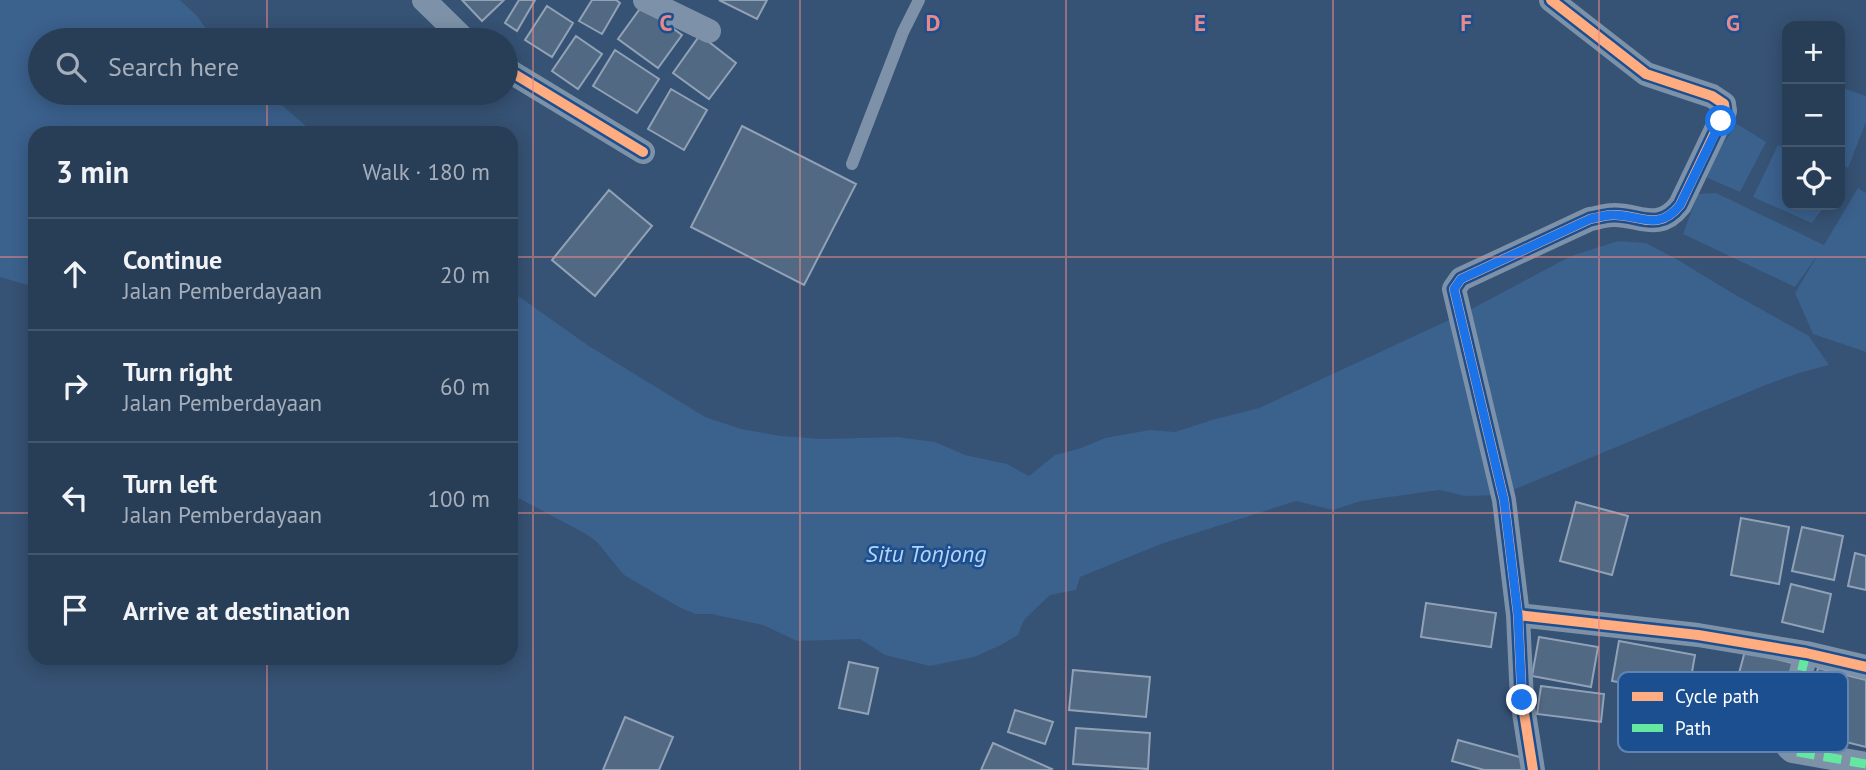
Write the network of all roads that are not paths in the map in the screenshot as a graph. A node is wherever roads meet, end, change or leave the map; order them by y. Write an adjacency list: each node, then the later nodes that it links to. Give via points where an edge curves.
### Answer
1 (424, 0): 5 (street)
2 (645, 0): 6 (street)
3 (919, 0): 9 (lane)
4 (1551, 0): 10 (street, via 1646,74 1712,96 1724,104 1724,111 1675,212 1656,220 1614,215 1590,219 1461,279 1454,289 1504,500)
5 (453, 28)
6 (709, 31)
7 (518, 76): 8 (street)
8 (643, 152)
9 (852, 164)
10 (1518, 615): 11 (street, via 1698,635); 16 (street, via 1522,700)
11 (1806, 653): 12 (street); 13 (street)
12 (1866, 667)
13 (1801, 672)
14 (1798, 752): 15 (street)
15 (1866, 764)
16 (1533, 770)

